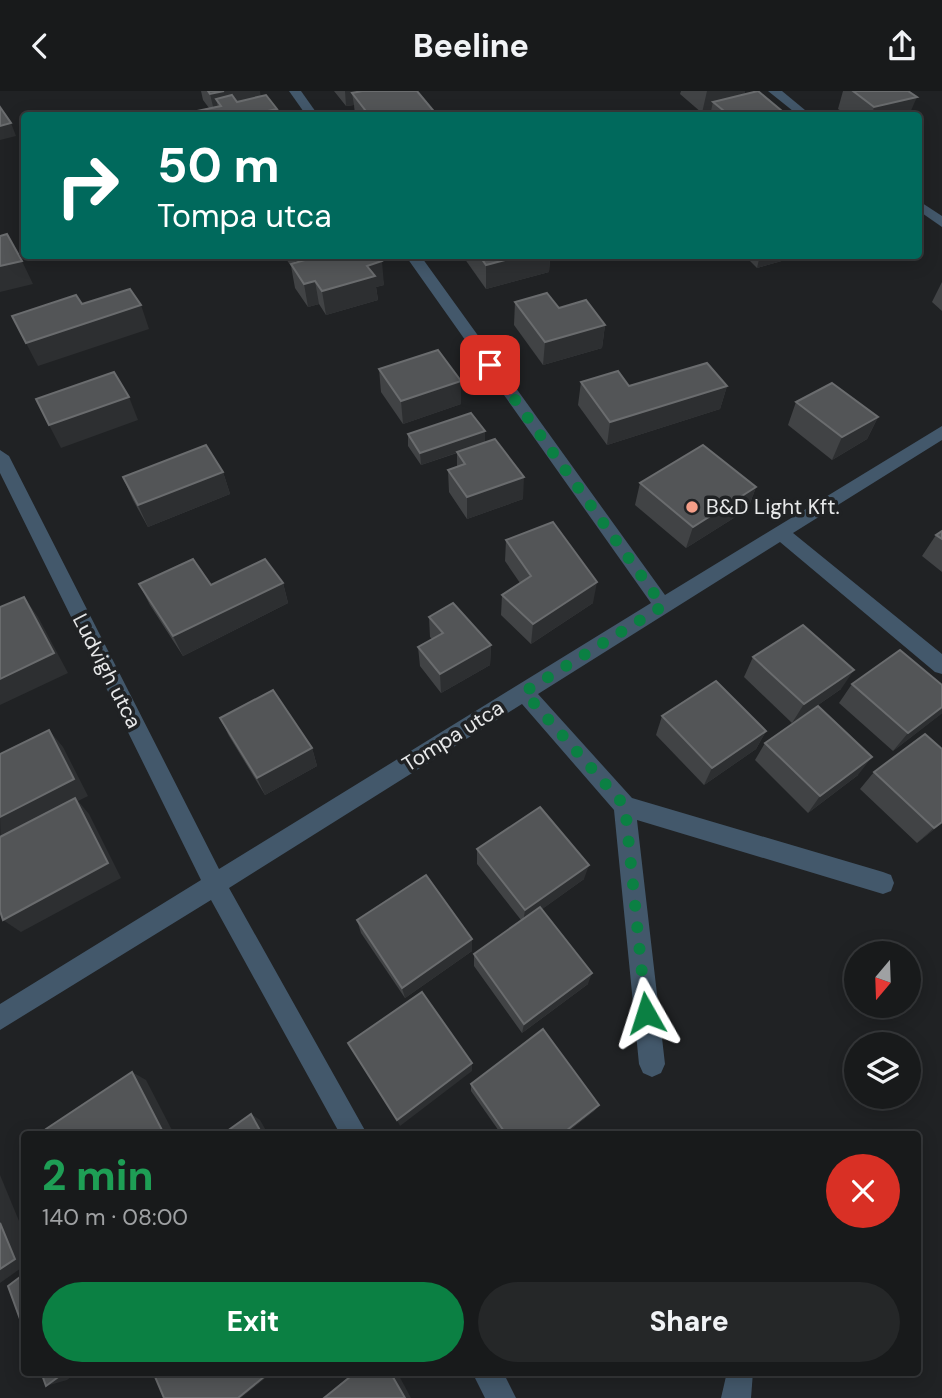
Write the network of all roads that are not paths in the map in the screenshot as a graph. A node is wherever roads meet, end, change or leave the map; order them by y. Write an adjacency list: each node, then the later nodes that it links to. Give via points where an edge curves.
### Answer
1 (295, 91): 3 (street)
2 (774, 91): 4 (street)
3 (310, 112)
4 (801, 112)
5 (922, 207): 6 (street)
6 (942, 223)
7 (415, 259): 11 (street)
8 (942, 432): 10 (street, Tompa utca)
9 (0, 456): 16 (street, Ludvigh utca)
10 (781, 533): 11 (street, Tompa utca); 12 (street)
11 (663, 606): 13 (street, Tompa utca)
12 (942, 666)
13 (524, 692): 14 (street); 16 (street, Tompa utca)
14 (625, 806): 15 (street); 18 (street)
15 (883, 883)
16 (215, 885): 17 (street, Tompa utca); 19 (street, Ludvigh utca)
17 (0, 1018)
18 (652, 1064)
19 (352, 1131)
20 (489, 1376): 21 (street)
21 (501, 1398)

